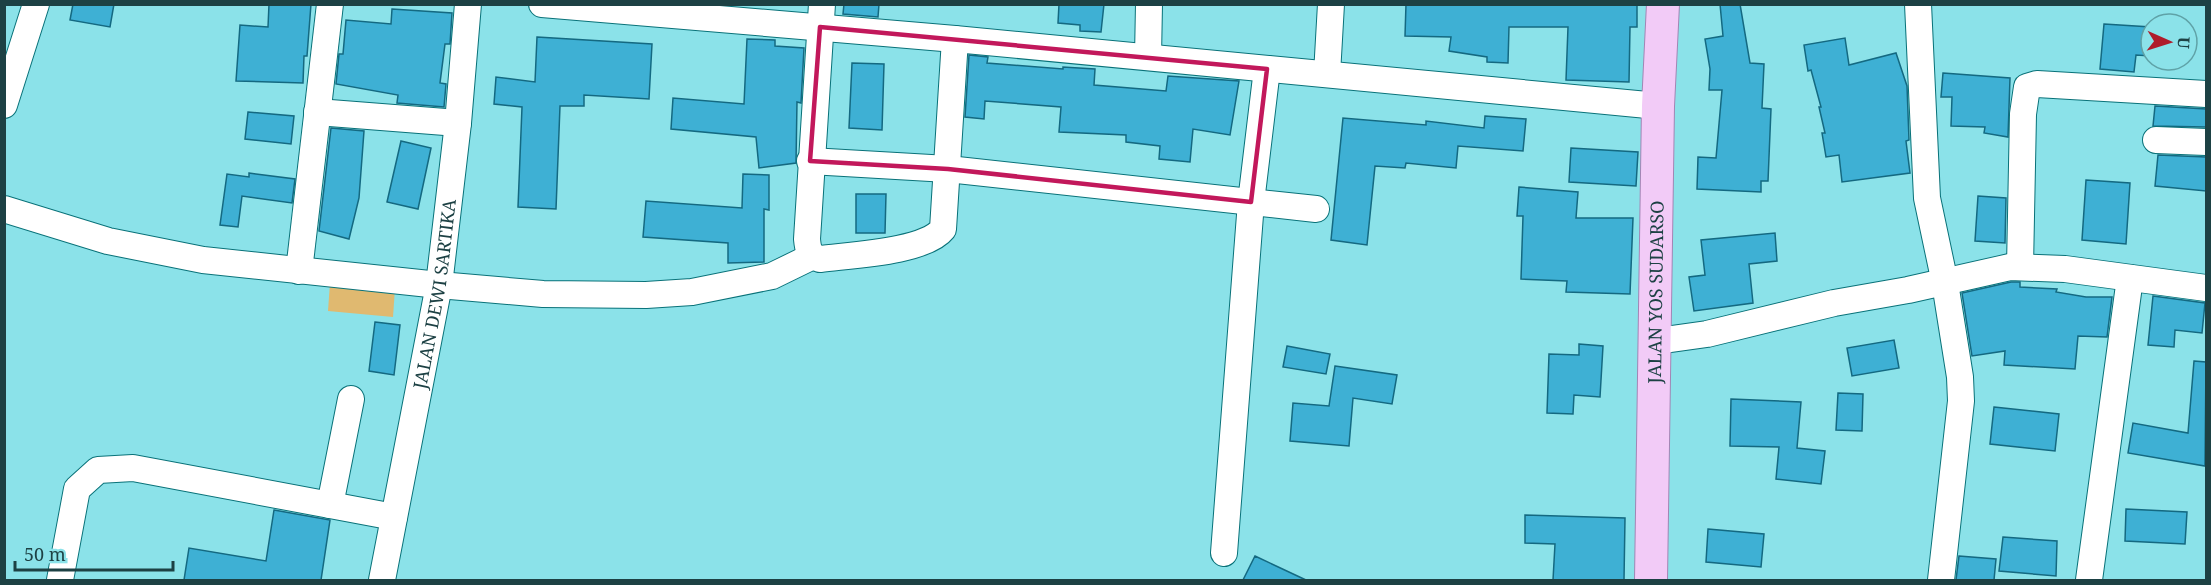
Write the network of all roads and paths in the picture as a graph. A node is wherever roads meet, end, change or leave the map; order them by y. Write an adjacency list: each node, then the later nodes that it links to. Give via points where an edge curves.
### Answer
1 (36, 4): 16 (street)
2 (330, 4): 18 (street)
3 (468, 4): 19 (street, JALAN DEWI SARTIKA)
4 (542, 4): 9 (street)
5 (1149, 4): 12 (street)
6 (1331, 4): 14 (street)
7 (1663, 4): 17 (main road, JALAN YOS SUDARSO)
8 (1918, 4): 31 (street, via 1927,198)
9 (664, 9): 10 (street)
10 (821, 16): 11 (street); 22 (street)
11 (955, 39): 12 (street); 23 (street)
12 (1148, 57): 13 (street)
13 (1267, 69): 14 (street); 24 (street)
14 (1328, 74): 17 (street)
15 (2206, 94): 28 (street, via 2037,84 2027,87)
16 (4, 105)
17 (1658, 106): 34 (main road, JALAN YOS SUDARSO)
18 (317, 112): 19 (street); 29 (street)
19 (458, 123): 32 (street, JALAN DEWI SARTIKA)
20 (2156, 140): 21 (street)
21 (2206, 142)
22 (810, 161): 23 (street); 27 (street, via 807,239)
23 (948, 169): 24 (street); 27 (street, via 943,230 937,237 868,253 820,259)
24 (1251, 202): 26 (street); 38 (street)
25 (4, 209): 29 (street, via 108,241 203,260)
26 (1316, 209)
27 (813, 256): 32 (street, via 772,276 692,292 645,296 543,294)
28 (2020, 267): 30 (street); 31 (street, via 1972,274)
29 (299, 271): 32 (street)
30 (2130, 278): 33 (street); 43 (street)
31 (1945, 283): 34 (street, via 1834,303 1707,334); 42 (street, via 1961,401)
32 (439, 285): 37 (street, JALAN DEWI SARTIKA)
33 (2206, 288)
34 (1657, 341): 41 (main road, JALAN YOS SUDARSO)
35 (351, 399): 36 (street)
36 (330, 505): 37 (street); 39 (street, via 133,468 98,470 77,489)
37 (394, 517): 40 (street, JALAN DEWI SARTIKA)
38 (1224, 553)
39 (60, 580)
40 (382, 580)
41 (1651, 580)
42 (1941, 580)
43 (2089, 580)

